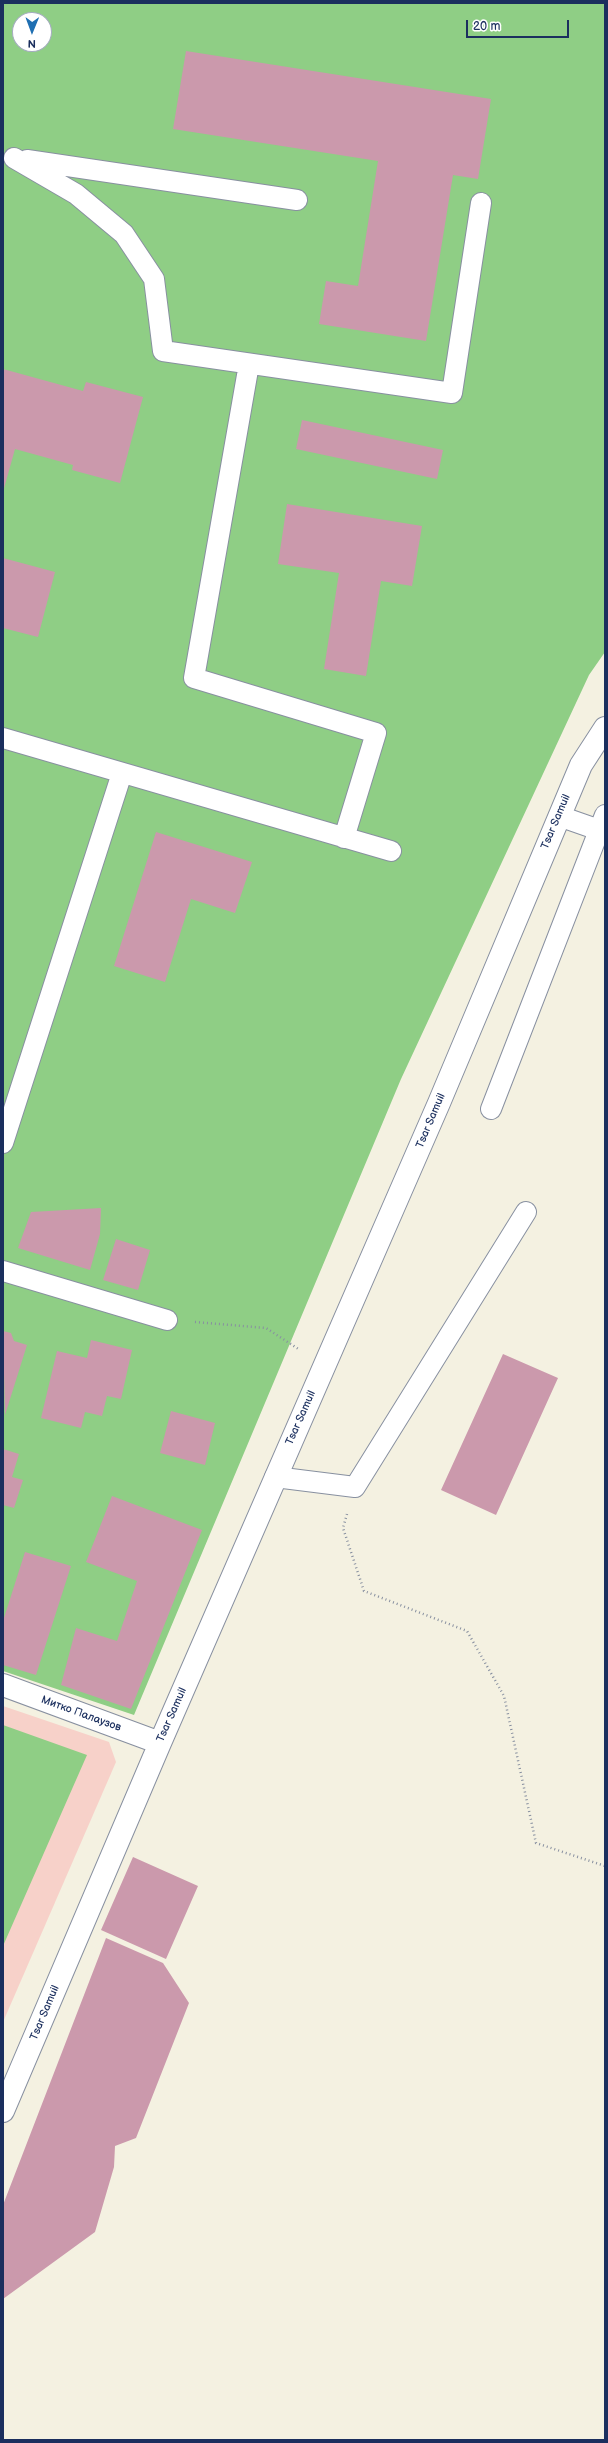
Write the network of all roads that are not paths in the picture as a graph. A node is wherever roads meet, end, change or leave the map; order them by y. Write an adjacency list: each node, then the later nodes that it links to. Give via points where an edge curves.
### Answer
1 (9, 157): 2 (lane); 4 (lane, via 76,194 124,234 154,279 163,351)
2 (297, 200)
3 (481, 203): 4 (lane, via 452,393)
4 (249, 364): 10 (lane, via 194,678 376,733)
5 (605, 728): 8 (street, Tsar Samuil, via 581,765)
6 (3, 738): 7 (lane)
7 (122, 773): 10 (lane); 13 (lane)
8 (559, 816): 9 (lane); 17 (street, Tsar Samuil, via 439,1103)
9 (602, 822): 12 (lane)
10 (344, 838): 11 (lane)
11 (391, 851)
12 (491, 1109)
13 (3, 1143)
14 (526, 1212): 17 (lane, via 355,1487)
15 (3, 1271): 16 (lane)
16 (167, 1320)
17 (275, 1477): 19 (street, Tsar Samuil)
18 (3, 1685): 19 (street, Митко Палаузов)
19 (160, 1743): 20 (street, Tsar Samuil)
20 (3, 2111)

